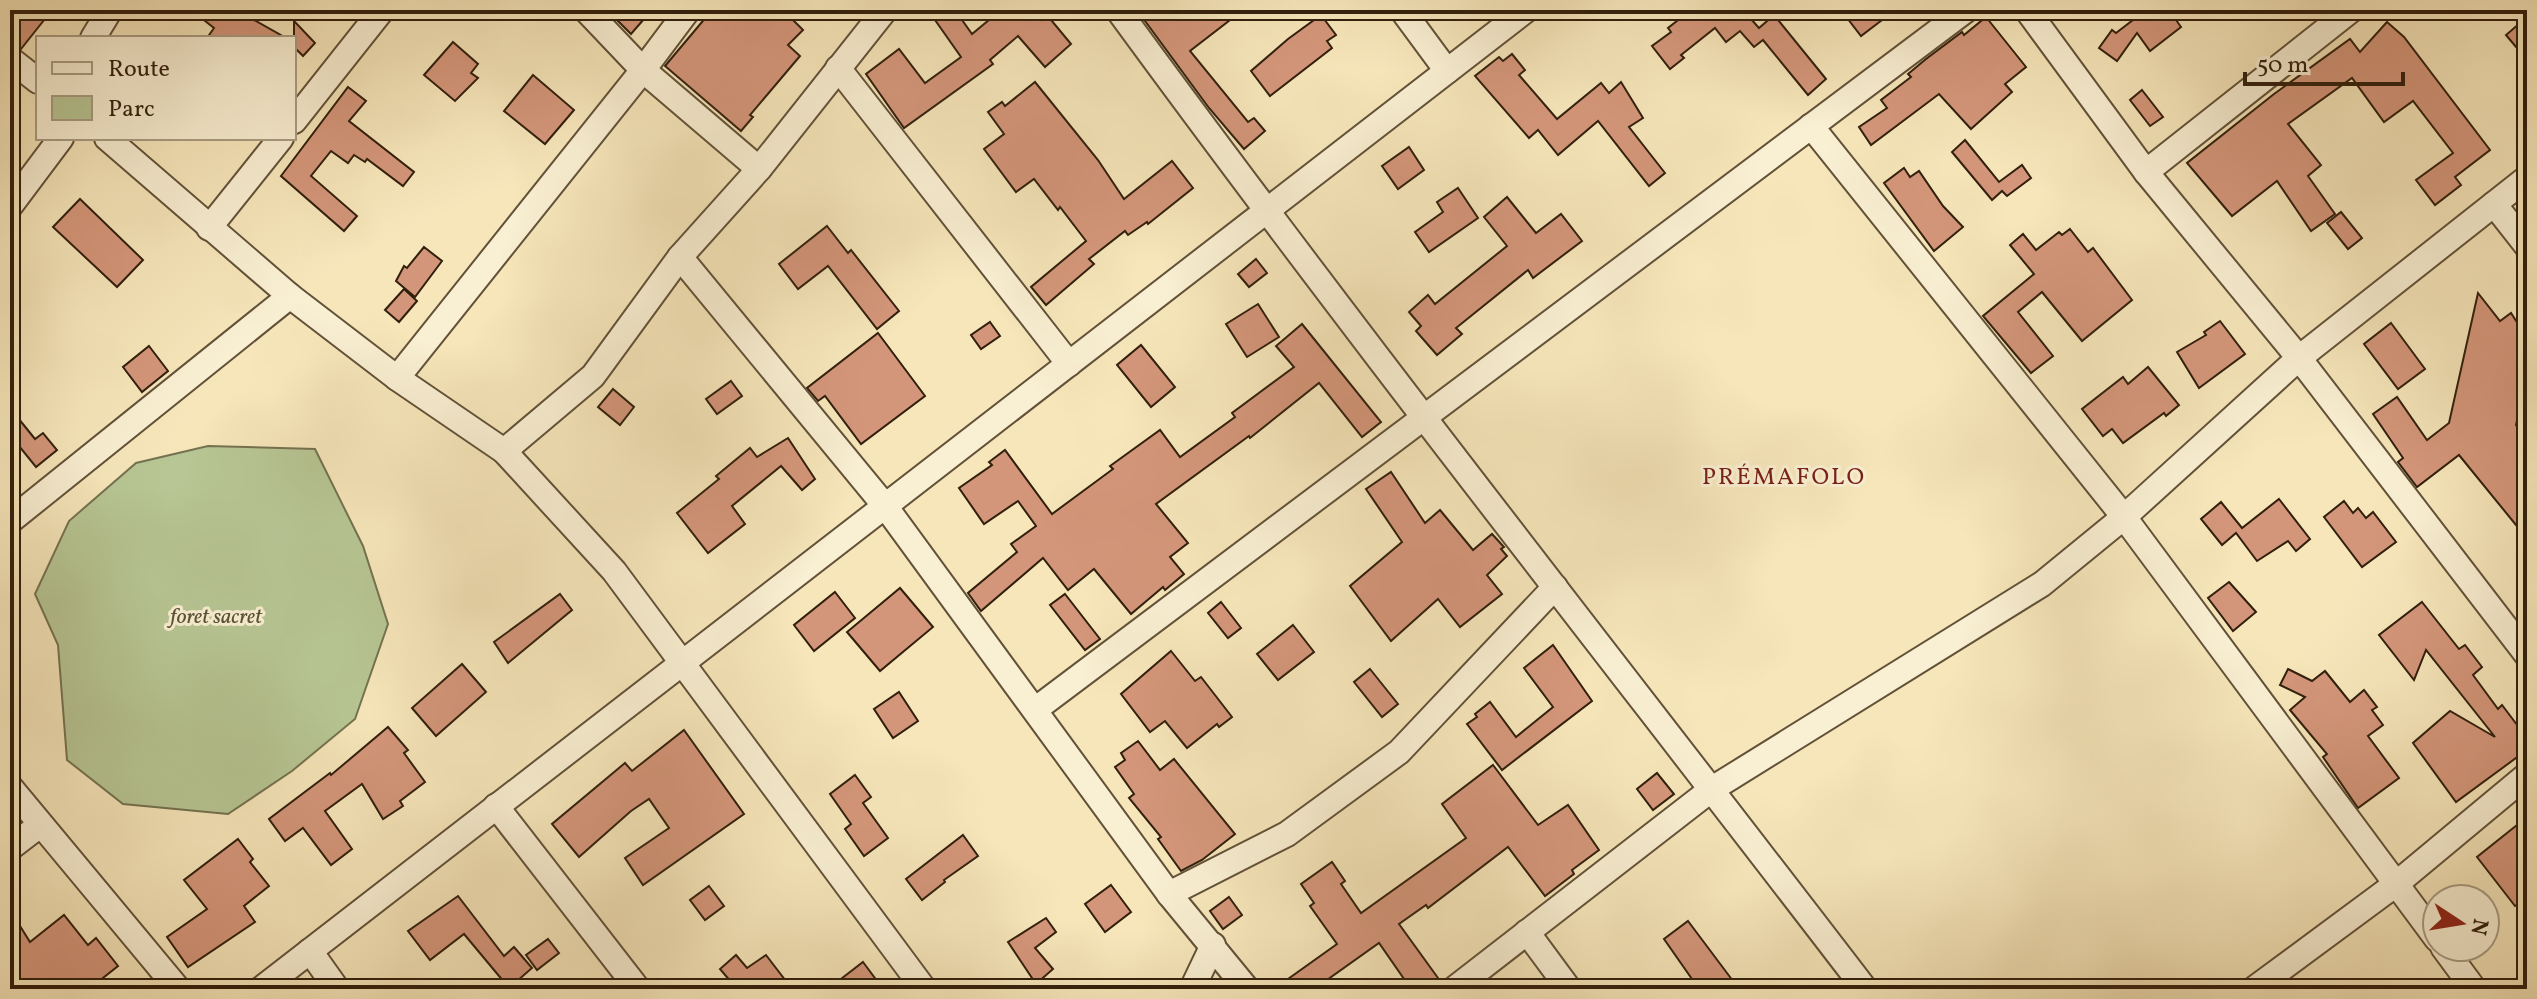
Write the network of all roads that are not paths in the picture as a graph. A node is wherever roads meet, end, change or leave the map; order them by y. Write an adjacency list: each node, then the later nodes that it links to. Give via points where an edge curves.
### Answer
1 (110, 10): 12 (street)
2 (382, 10): 18 (street)
3 (586, 10): 15 (street)
4 (688, 10): 15 (street)
5 (885, 10): 14 (street)
6 (1118, 10): 28 (street)
7 (1402, 10): 16 (street)
8 (1526, 10): 16 (street)
9 (1966, 10): 19 (street)
10 (2027, 10): 24 (street)
11 (2346, 12): 24 (street)
12 (94, 36)
13 (10, 59): 17 (street)
14 (838, 68): 23 (street); 34 (street)
15 (643, 70): 23 (street); 35 (street)
16 (1447, 71): 28 (street)
17 (36, 79)
18 (296, 118)
19 (1811, 126): 36 (street); 39 (street)
20 (60, 140): 27 (street)
21 (109, 140): 29 (street)
22 (279, 140): 29 (street)
23 (759, 169): 31 (street)
24 (2146, 172): 33 (street)
25 (2527, 178): 26 (street)
26 (2494, 204): 30 (street); 33 (street)
27 (10, 206)
28 (1265, 211): 34 (street); 36 (street)
29 (209, 228): 32 (street)
30 (2527, 246)
31 (680, 257): 37 (street, via 593,376); 38 (street)
32 (290, 296): 35 (street); 40 (street)
33 (2299, 358): 39 (street); 42 (street)
34 (1069, 364): 38 (street)
35 (397, 378): 37 (street)
36 (1421, 417): 41 (street); 44 (street)
37 (504, 451): 43 (street, via 614,571)
38 (885, 506): 43 (street); 44 (street)
39 (2124, 517): 47 (street, via 2042,584); 51 (street)
40 (10, 521)
41 (1555, 587): 47 (street); 52 (street, via 1399,752 1287,834)
42 (2527, 655)
43 (681, 664): 48 (street); 62 (street)
44 (1036, 709): 52 (street)
45 (2527, 775): 51 (street)
46 (10, 787): 49 (street)
47 (1712, 789): 54 (street); 67 (street)
48 (496, 806): 56 (street); 61 (street)
49 (40, 825): 50 (street); 58 (street)
50 (10, 848)
51 (2396, 884): 53 (street); 68 (street)
52 (1169, 894): 55 (street)
53 (2421, 918)
54 (1527, 932): 65 (street); 66 (street)
55 (1213, 945): 63 (street); 64 (street)
56 (310, 951): 59 (street); 60 (street)
57 (2455, 963): 69 (street)
58 (178, 989)
59 (261, 989)
60 (337, 989)
61 (638, 989)
62 (924, 989)
63 (1192, 989)
64 (1247, 989)
65 (1454, 989)
66 (1569, 989)
67 (1865, 989)
68 (2254, 989)
69 (2474, 989)

